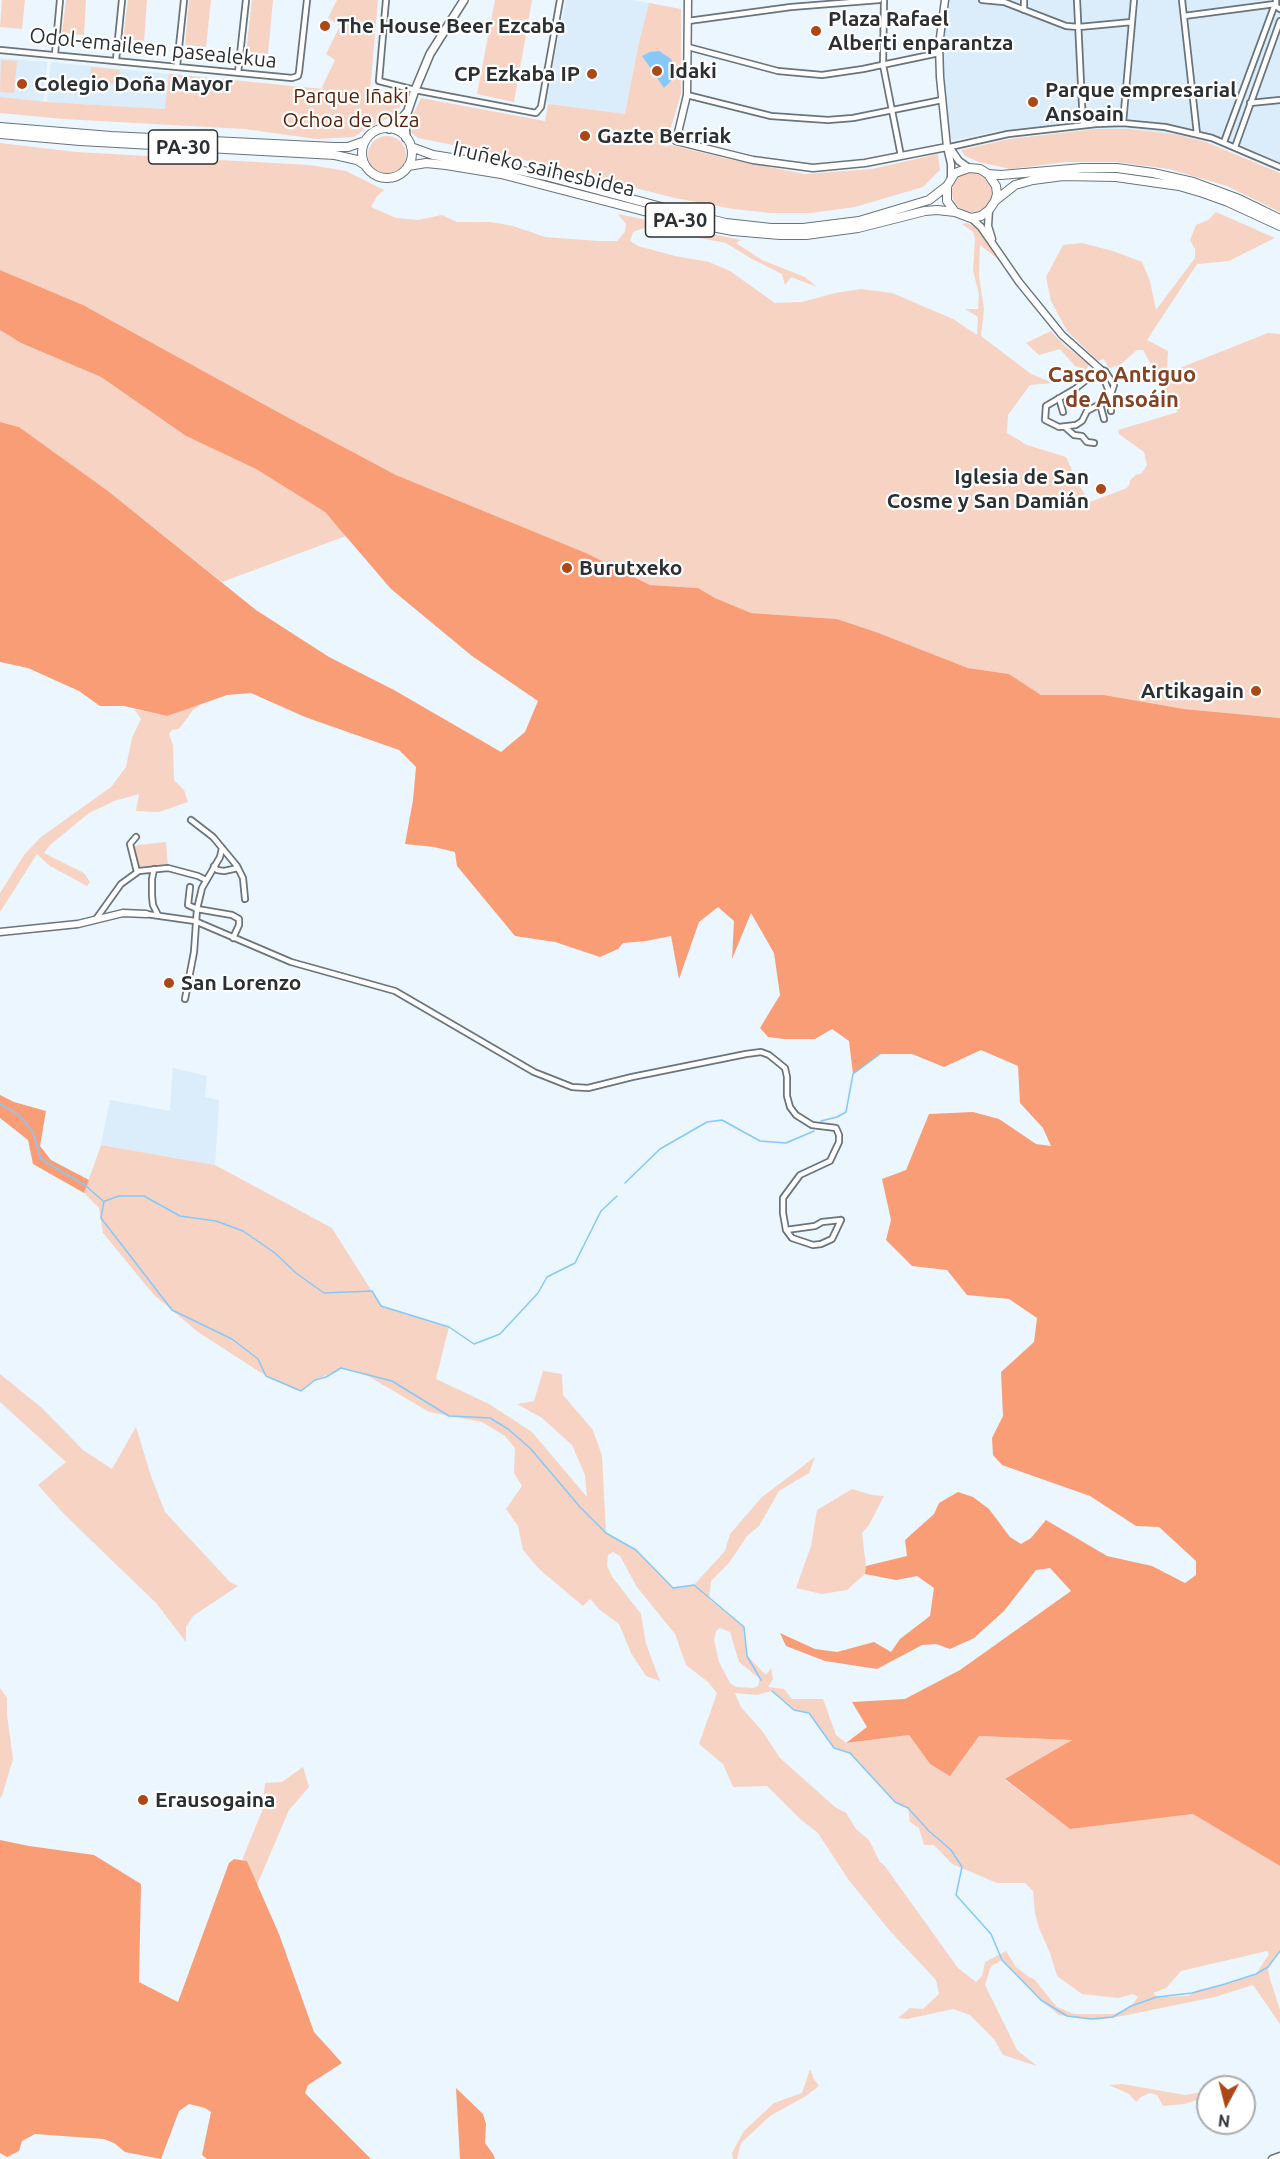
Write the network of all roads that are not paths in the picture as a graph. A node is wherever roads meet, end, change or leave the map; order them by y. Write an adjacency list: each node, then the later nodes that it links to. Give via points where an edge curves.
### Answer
1 (60, 0): 29 (street)
2 (122, 0): 30 (street)
3 (184, 0): 32 (street)
4 (246, 0): 33 (street)
5 (307, 0): 33 (street, Odol-emaileen pasealekua, via 298,76)
6 (386, 0): 34 (street, via 379,81)
7 (464, 0): 34 (main road, via 430,54)
8 (560, 0): 34 (street, via 539,112)
9 (688, 0): 22 (street)
10 (879, 0): 22 (street)
11 (884, 0): 31 (street)
12 (945, 0): 28 (street)
13 (982, 0): 20 (street)
14 (1024, 0): 20 (street)
15 (1077, 0): 25 (street)
16 (1134, 0): 24 (street)
17 (1182, 0): 21 (street)
18 (1276, 2): 19 (street); 21 (street); 49 (street)
19 (1280, 9)
20 (1024, 10): 25 (street)
21 (1184, 16): 46 (street)
22 (688, 21): 26 (street)
23 (1280, 21): 38 (street)
24 (1132, 22): 25 (street); 41 (street)
25 (1079, 27): 42 (street)
26 (688, 47): 31 (street, via 791,73 845,73); 35 (street)
27 (0, 50): 29 (street, Odol-emaileen pasealekua)
28 (939, 53): 31 (street); 36 (street)
29 (55, 54): 30 (street, Odol-emaileen pasealekua)
30 (116, 60): 32 (street, Odol-emaileen pasealekua)
31 (883, 65): 40 (street)
32 (177, 66): 33 (street, Odol-emaileen pasealekua)
33 (238, 73)
34 (415, 90): 39 (main road)
35 (687, 95): 40 (street, via 796,119 845,119); 53 (street, via 676,141 753,160 813,168)
36 (942, 100): 40 (street); 51 (street)
37 (1280, 100): 38 (street)
38 (1250, 103): 52 (street)
39 (408, 111): 44 (main road); 47 (main road)
40 (892, 111): 53 (street)
41 (1122, 123): 42 (street); 46 (street)
42 (1083, 125): 51 (street, via 1008,134)
43 (0, 127): 48 (highway, PA-30, via 334,147)
44 (389, 129): 47 (highway); 48 (highway, PA-30, via 375,131)
45 (0, 134): 54 (highway, PA-30, via 335,155)
46 (1197, 134): 49 (street)
47 (406, 138): 50 (highway)
48 (365, 141): 54 (highway)
49 (1224, 142): 52 (street)
50 (411, 147): 55 (highway); 60 (highway, Iruñeko saihesbidea / PA-30, via 433,155 546,176 726,223 771,228 859,221 929,200)
51 (948, 147): 53 (street); 57 (street); 59 (street)
52 (1235, 147): 56 (street)
53 (901, 156)
54 (365, 165): 55 (highway, PA-30, via 376,175 390,178)
55 (408, 166): 63 (highway, Iruñeko saihesbidea / PA-30, via 426,163 501,174 686,222 780,235 858,228 925,211)
56 (1280, 167)
57 (969, 168): 58 (highway); 59 (highway)
58 (988, 174): 61 (highway, via 996,186); 65 (highway, via 1082,168 1153,173 1218,190)
59 (951, 178): 60 (highway)
60 (947, 186): 63 (highway, via 947,201)
61 (995, 201): 62 (highway); 66 (highway, via 1015,185 1033,180 1116,177 1203,193)
62 (989, 210): 64 (highway); 67 (street, via 990,235)
63 (955, 212): 64 (highway, PA-30)
64 (971, 218): 67 (street)
65 (1280, 219)
66 (1280, 226)
67 (999, 254): 68 (street, via 1062,335)
68 (1100, 369): 69 (street); 70 (street)
69 (1110, 397): 71 (street); 72 (street)
70 (1059, 399): 73 (street); 75 (street, via 1046,406 1044,417)
71 (1100, 404): 74 (street); 75 (street, via 1087,411 1082,421)
72 (1111, 411)
73 (1063, 412)
74 (1104, 419)
75 (1065, 427): 76 (street, via 1087,442)
76 (1094, 442)
77 (191, 820): 79 (street)
78 (136, 837): 83 (street, via 130,844)
79 (222, 848): 80 (street); 82 (street)
80 (214, 866): 82 (street, via 224,871); 84 (street)
81 (154, 868): 83 (street); 84 (street, via 168,868); 89 (street, via 152,896)
82 (238, 868): 86 (street)
83 (137, 872): 90 (street, via 121,884)
84 (206, 880): 87 (street)
85 (190, 887): 87 (street, via 188,905)
86 (245, 899)
87 (196, 909): 91 (street); 93 (street, via 239,919)
88 (146, 914): 89 (street); 90 (street, via 123,913)
89 (159, 916): 91 (street)
90 (96, 920): 92 (street)
91 (195, 921): 93 (street); 94 (street)
92 (0, 932)
93 (233, 938): 95 (street, via 291,962 395,991 534,1072 572,1088 761,1052 769,1055 785,1068 787,1096 796,1115 812,1125 836,1128 839,1135 830,1161 800,1175 783,1197)
94 (185, 999)
95 (786, 1230): 95 (street, via 792,1238 821,1244 832,1239 841,1220)
96 (1280, 2157): 97 (street)
97 (1272, 2159)

